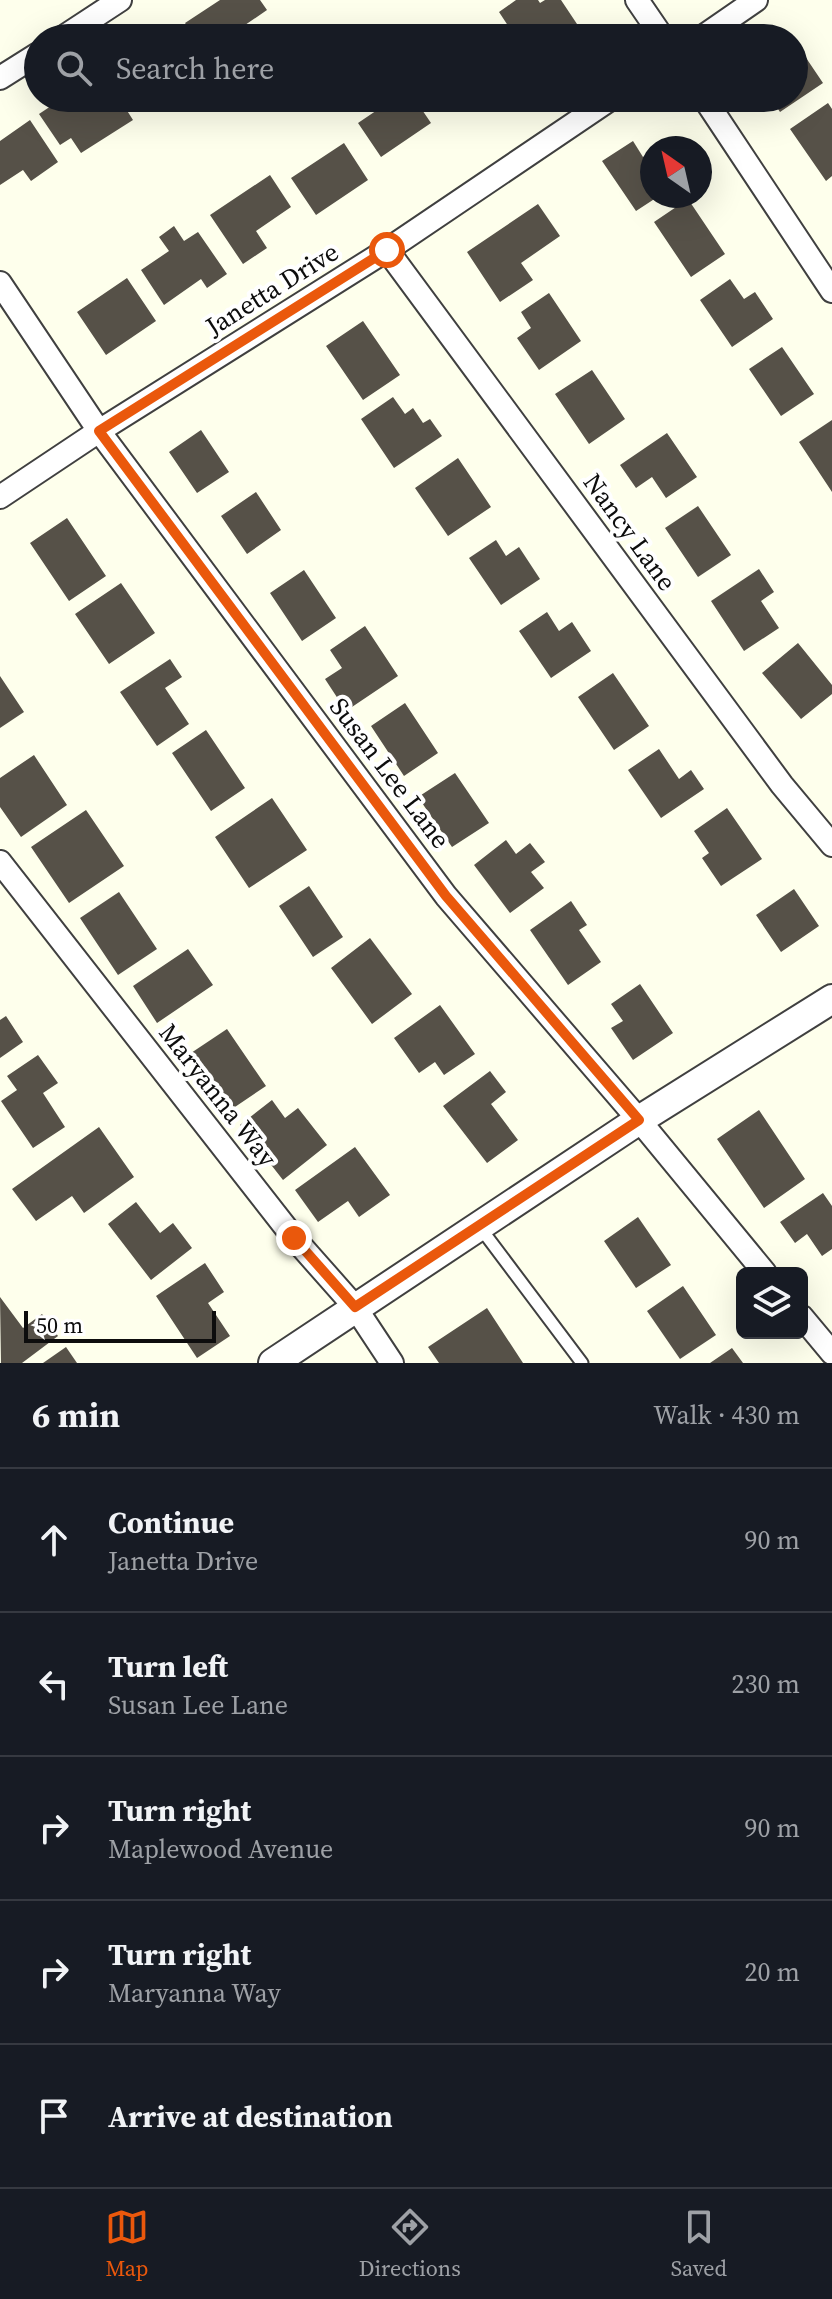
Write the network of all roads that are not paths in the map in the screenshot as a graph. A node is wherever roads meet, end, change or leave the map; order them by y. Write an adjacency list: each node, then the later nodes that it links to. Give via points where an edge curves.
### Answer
1 (120, 0): 4 (street)
2 (637, 0): 5 (street)
3 (756, 0): 6 (street)
4 (83, 24)
5 (653, 24)
6 (721, 24)
7 (24, 63): 8 (street)
8 (0, 78)
9 (591, 112): 11 (street, Janetta Drive)
10 (713, 112): 13 (street)
11 (387, 250): 14 (street, Janetta Drive); 16 (street, Nancy Lane, via 782,785)
12 (0, 283): 14 (street, Susan Lee Lane)
13 (832, 291)
14 (99, 431): 15 (street, Janetta Drive); 19 (street, Susan Lee Lane, via 446,896)
15 (0, 497)
16 (832, 845)
17 (0, 862): 22 (street, Maryanna Way, via 294,1238)
18 (832, 999): 19 (street)
19 (639, 1120): 20 (street); 21 (street, Susan Lee Lane)
20 (478, 1226): 22 (street); 27 (lane)
21 (760, 1267)
22 (355, 1307): 25 (street); 26 (street, Maryanna Way)
23 (808, 1324): 24 (street)
24 (832, 1353)
25 (273, 1363)
26 (392, 1363)
27 (582, 1363)

